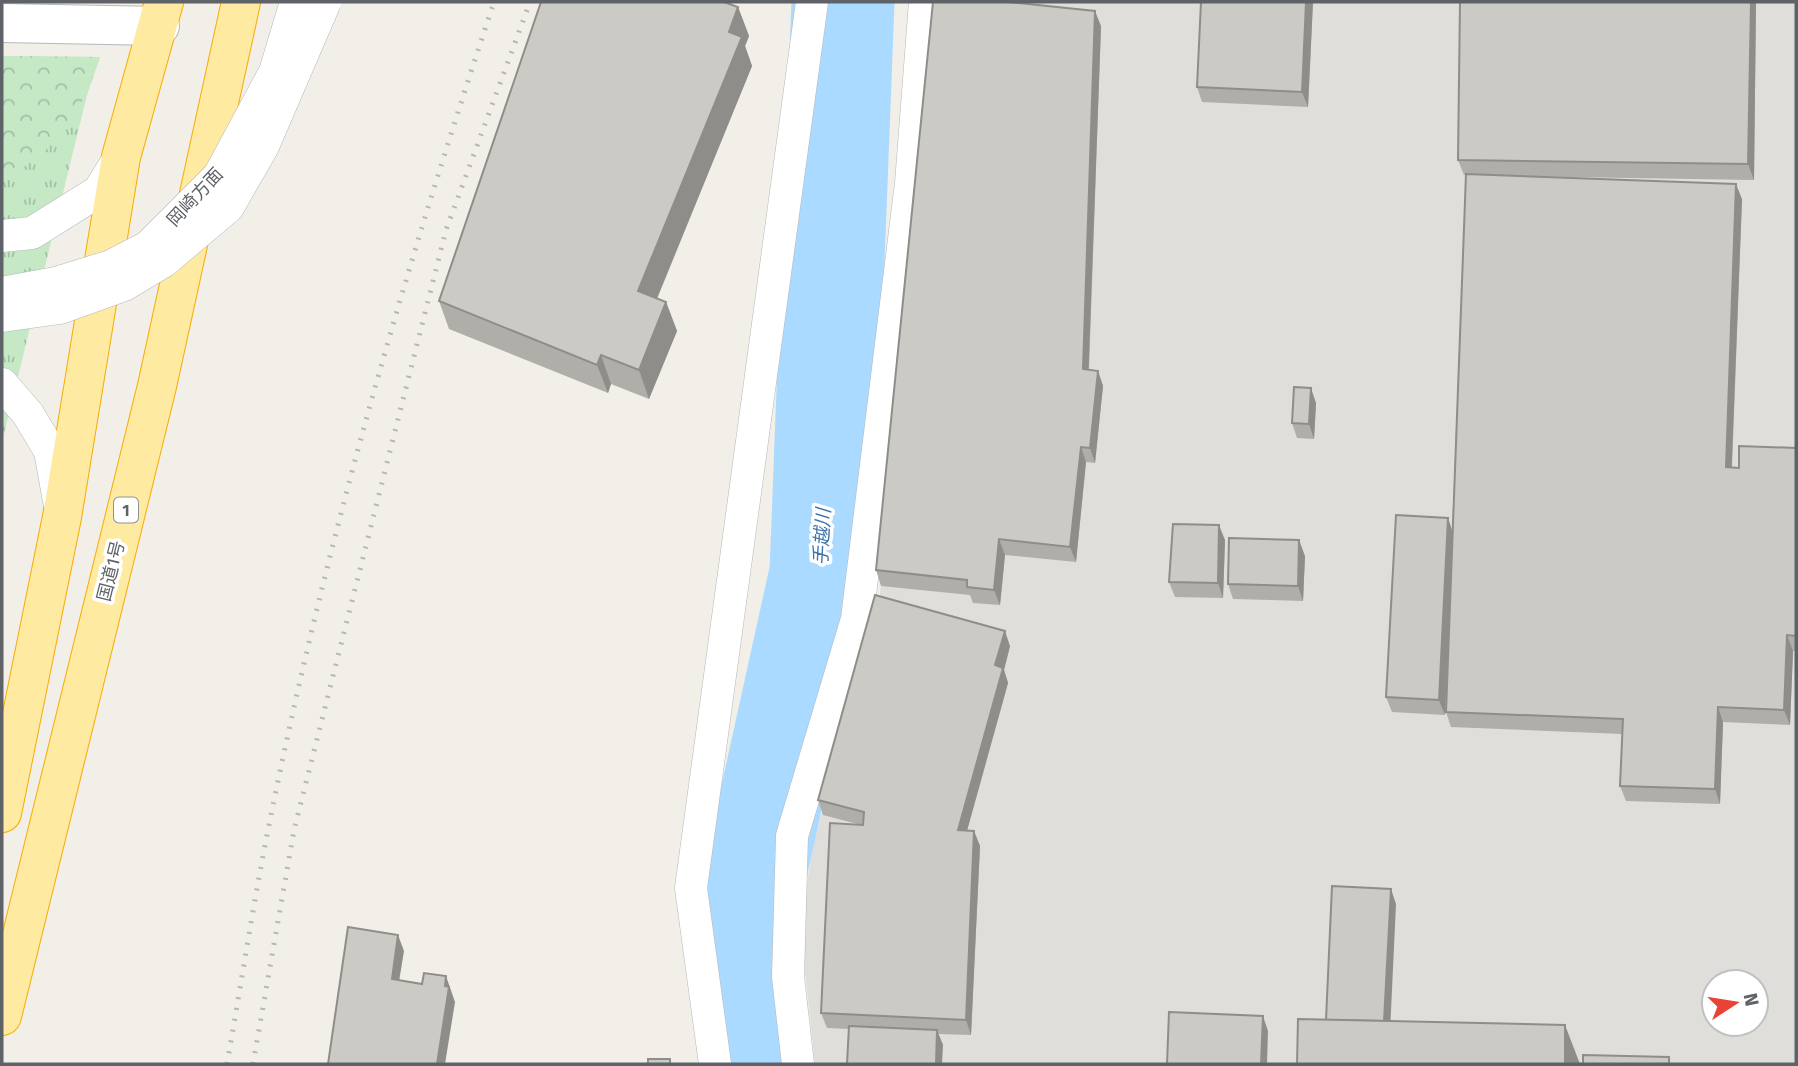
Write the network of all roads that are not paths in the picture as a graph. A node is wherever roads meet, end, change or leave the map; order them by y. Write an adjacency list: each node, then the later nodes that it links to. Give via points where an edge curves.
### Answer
1 (241, 2): 15 (highway, 国道1号 / 1, via 153,399)
2 (296, 2): 10 (lane, 岡崎方面, bridge, via 275,72 219,176 148,247 111,266)
3 (325, 2): 11 (lane, bridge, via 263,146 228,206 164,261 124,285 60,308)
4 (812, 2): 16 (lane, via 691,888)
5 (925, 2): 17 (lane, via 911,183 857,619 792,836 788,977)
6 (162, 14): 7 (street); 8 (highway)
7 (2, 23)
8 (121, 157): 9 (lane, via 99,191 32,233); 13 (highway)
9 (2, 236)
10 (2, 293)
11 (2, 316)
12 (2, 384): 13 (lane, via 28,414 50,451)
13 (62, 517): 14 (highway)
14 (2, 813)
15 (2, 1016)
16 (715, 1064)
17 (798, 1064)

